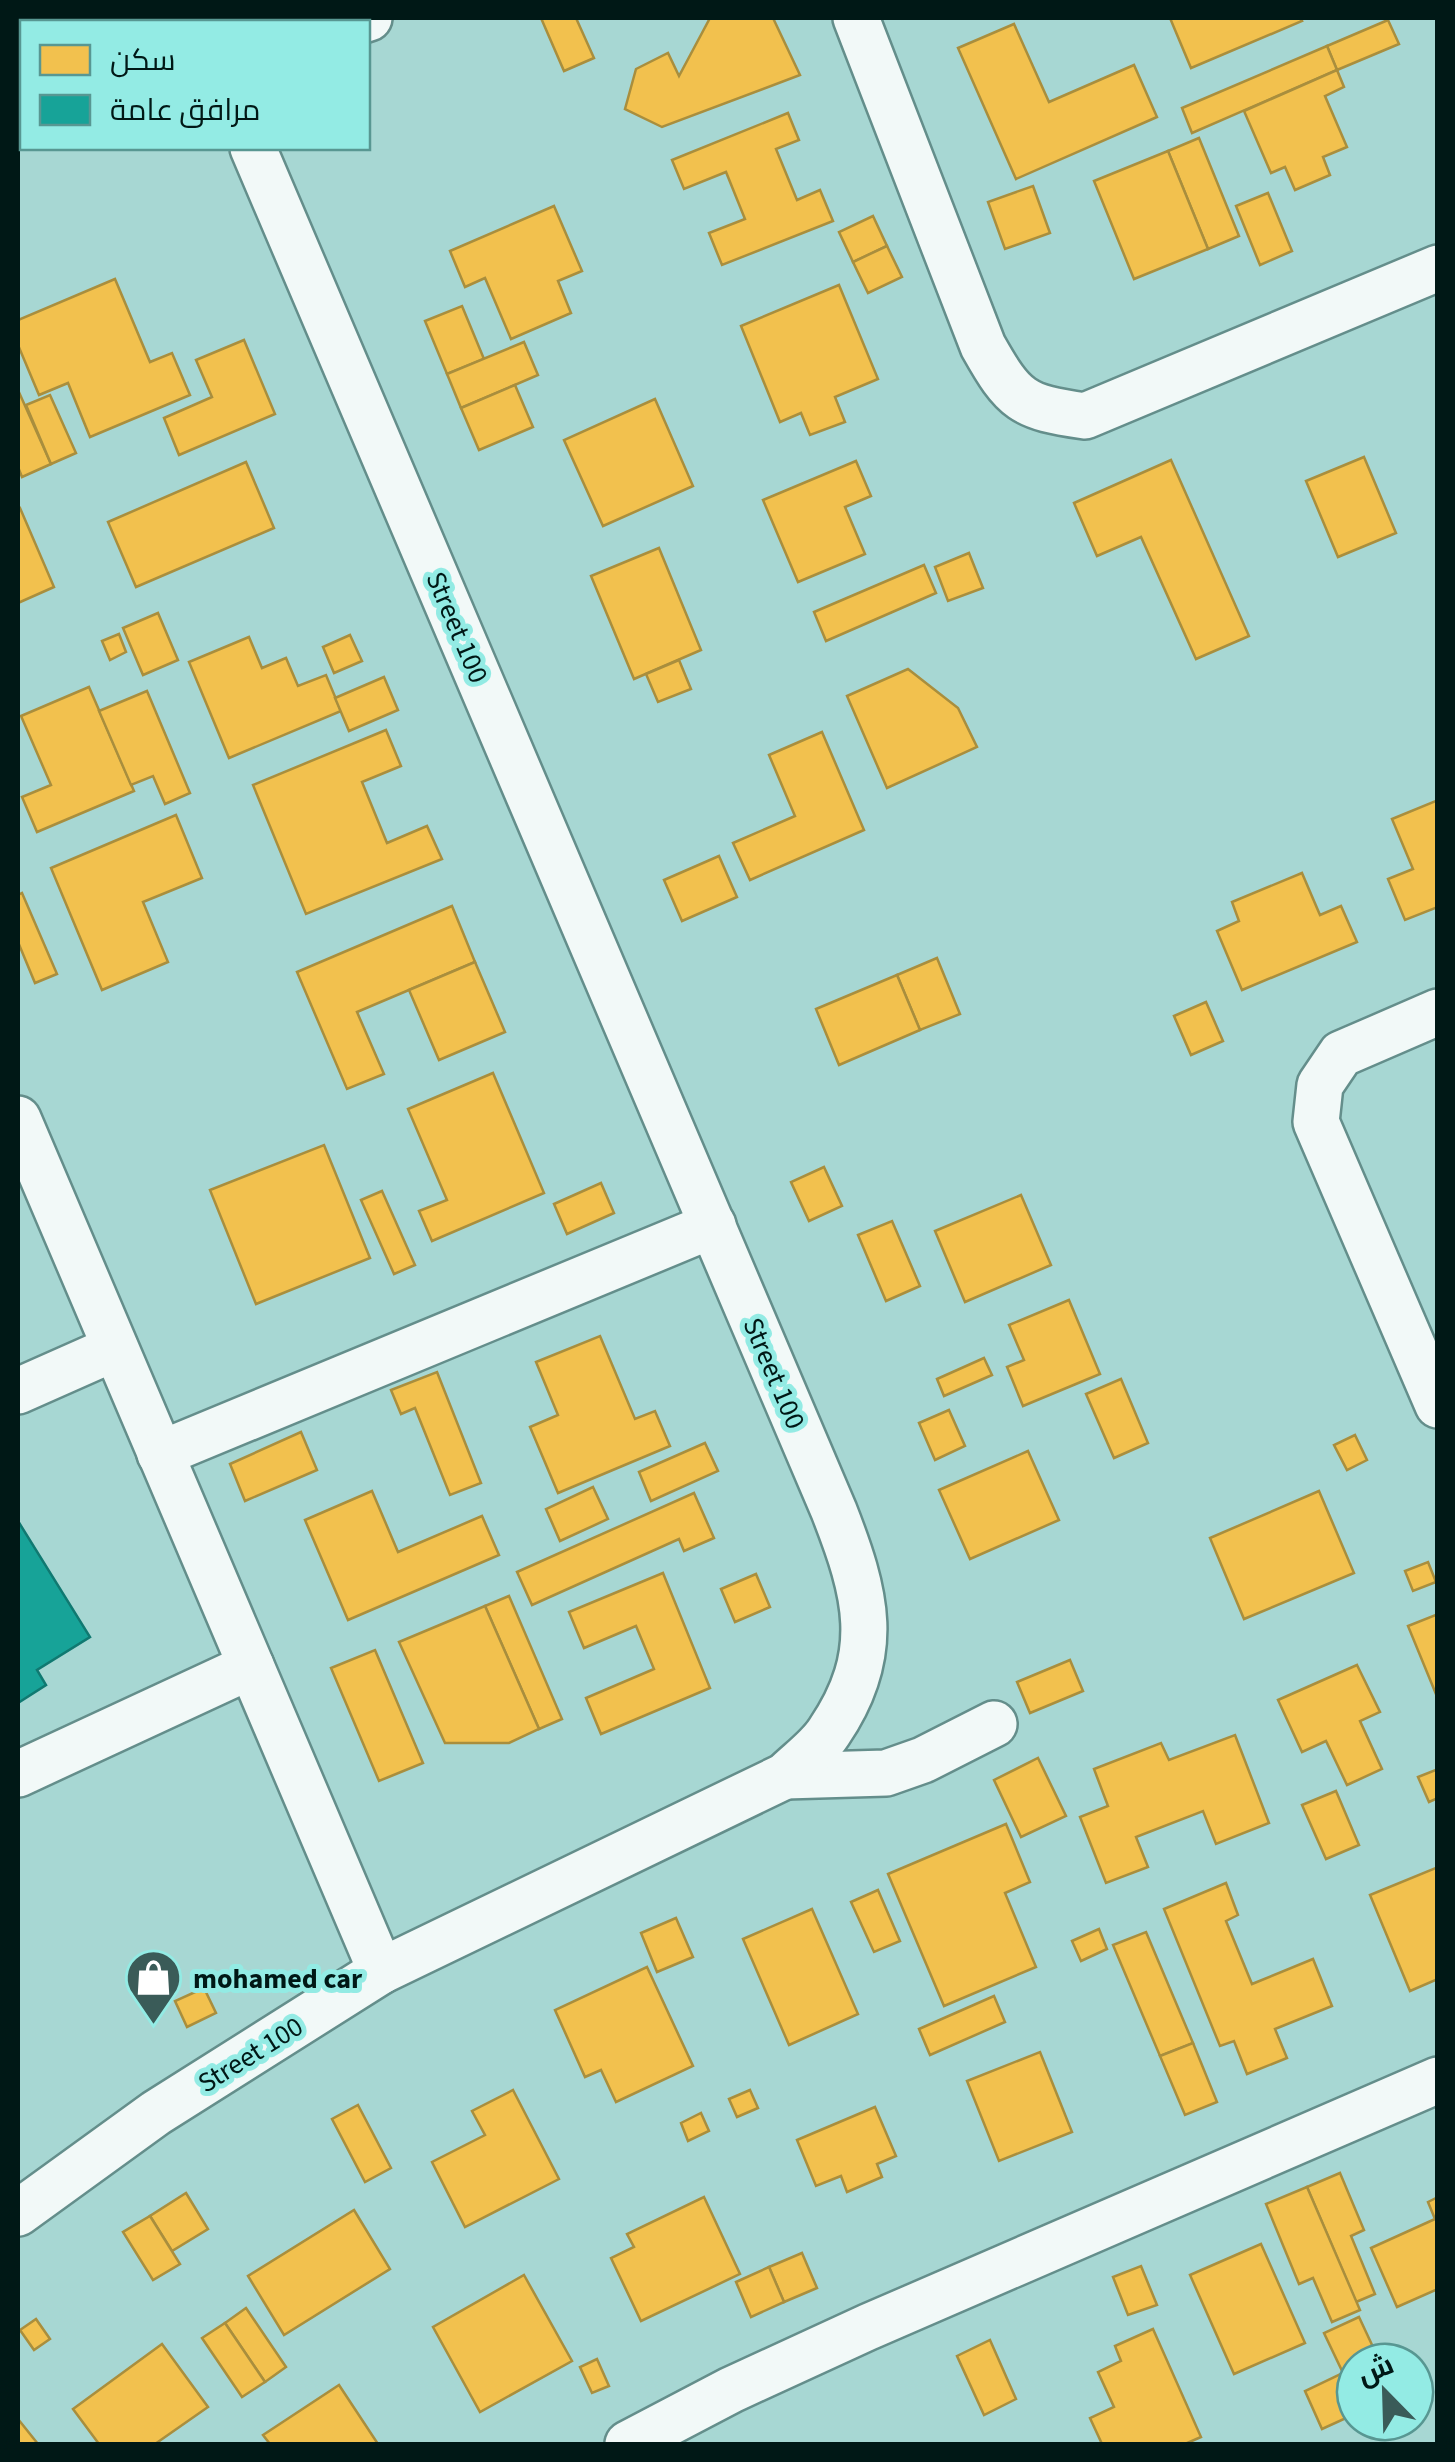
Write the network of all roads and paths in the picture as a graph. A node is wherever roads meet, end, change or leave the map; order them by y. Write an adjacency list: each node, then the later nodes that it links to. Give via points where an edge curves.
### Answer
1 (856, 18): 3 (street, via 983,346 1005,384 1038,410 1085,416)
2 (255, 150): 6 (street, Street 100)
3 (1438, 268)
4 (1438, 1012): 9 (street, via 1342,1054 1320,1085 1316,1122)
5 (18, 1119): 7 (street)
6 (713, 1226): 10 (street); 14 (street, Street 100, via 854,1562 866,1623 856,1682 828,1734)
7 (115, 1348): 8 (street); 10 (street)
8 (18, 1391)
9 (1438, 1406)
10 (160, 1454): 11 (street)
11 (251, 1666): 13 (street); 15 (street)
12 (994, 1724): 14 (street, via 886,1773)
13 (18, 1774)
14 (784, 1776): 15 (street, Street 100)
15 (381, 1971): 17 (street, Street 100, via 156,2114)
16 (1438, 2080): 18 (street, via 851,2335)
17 (18, 2212)
18 (628, 2444)

